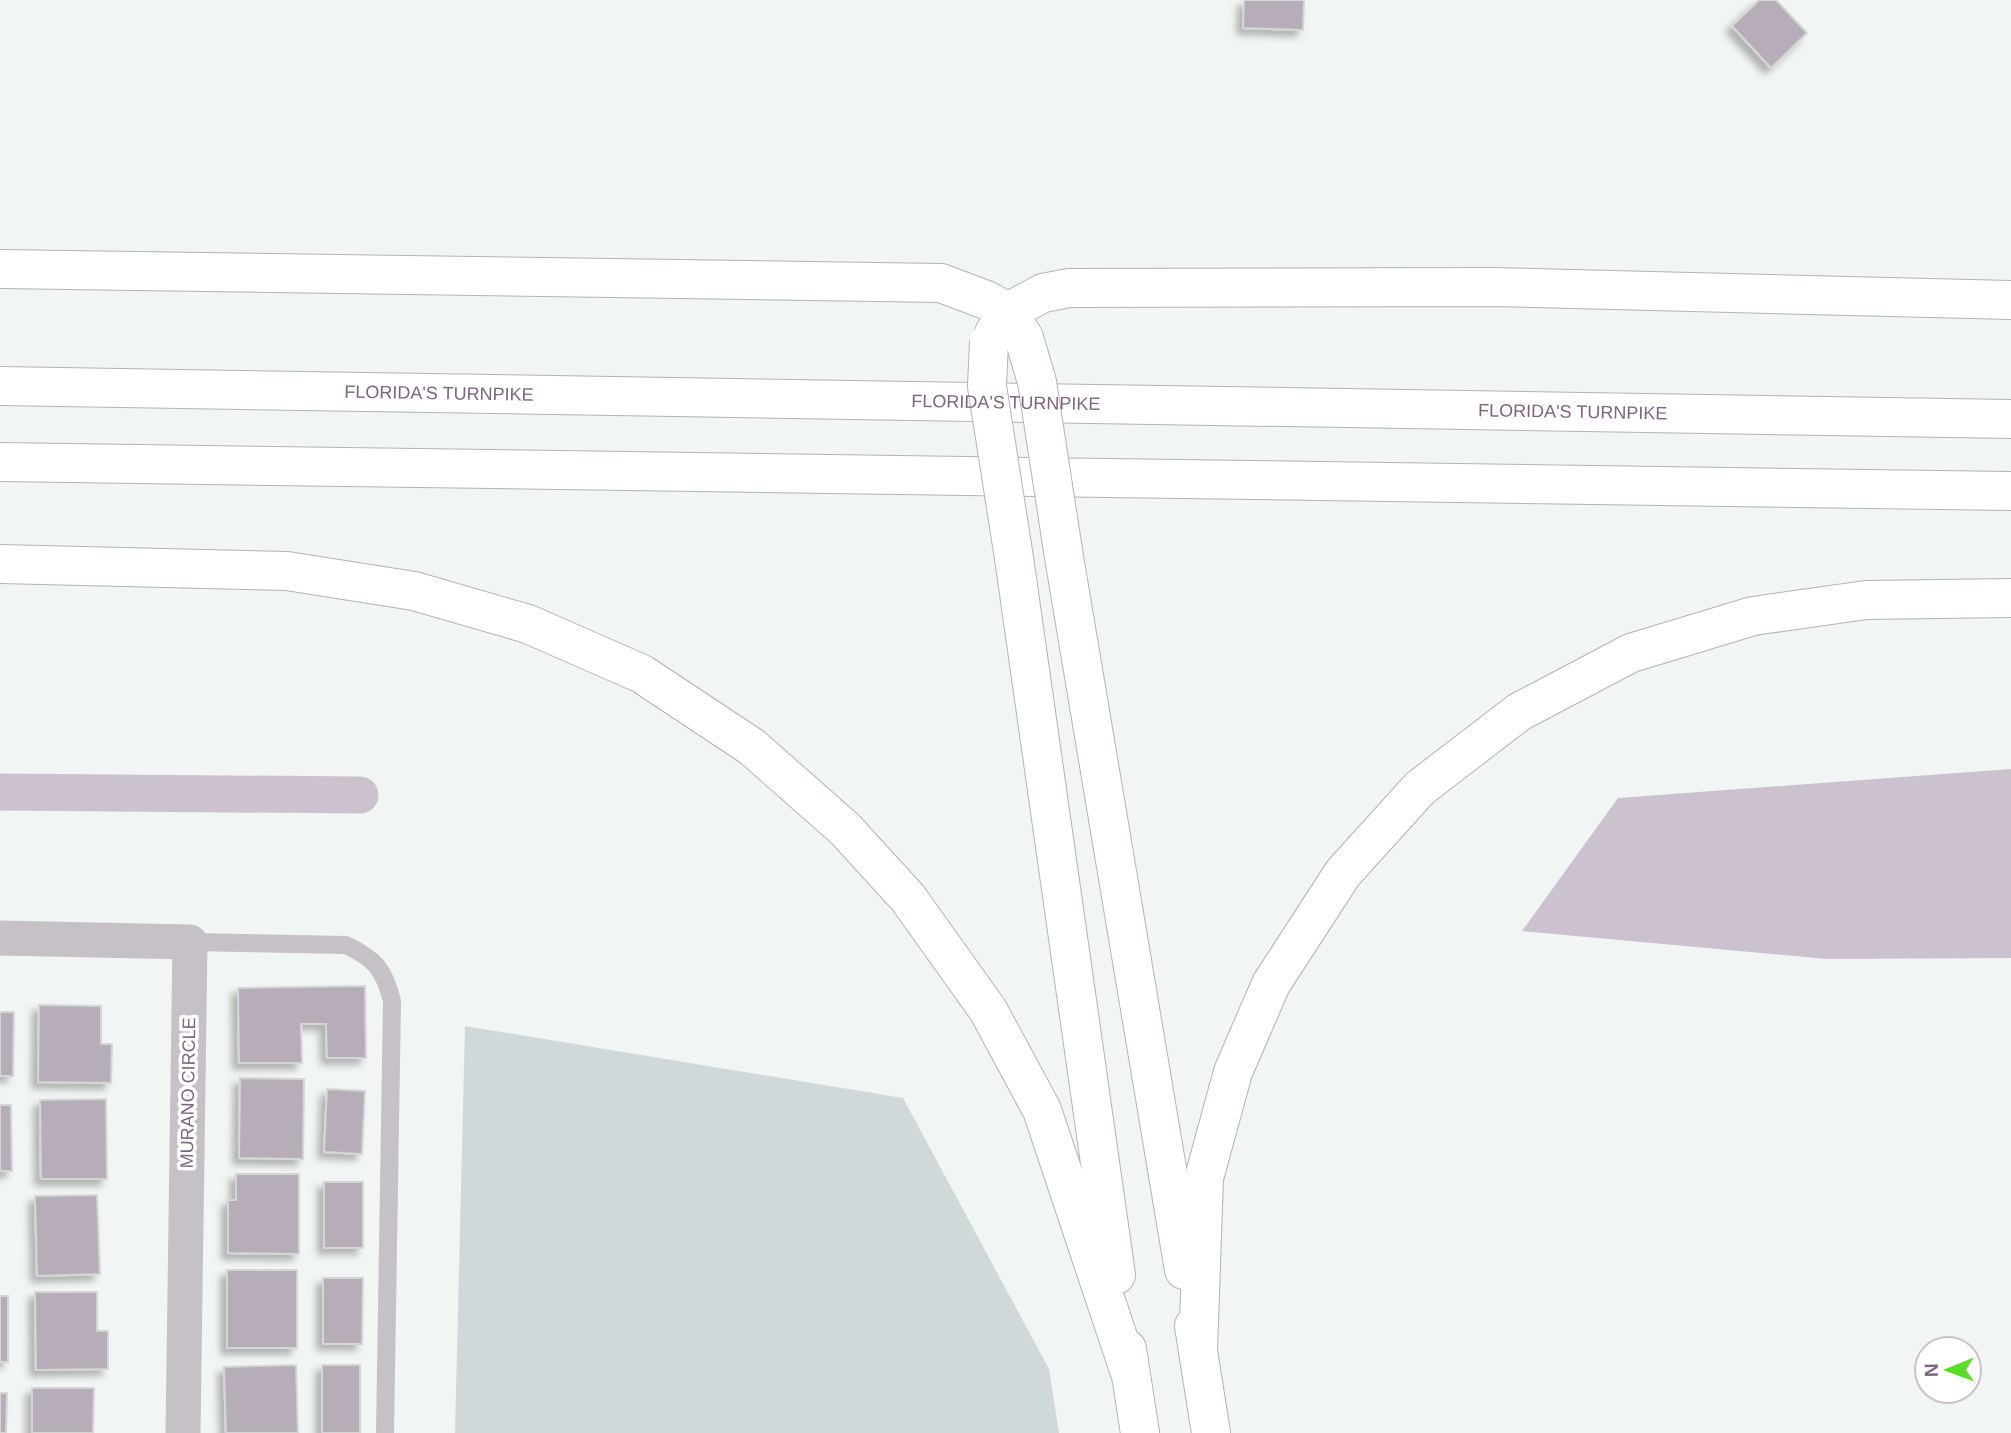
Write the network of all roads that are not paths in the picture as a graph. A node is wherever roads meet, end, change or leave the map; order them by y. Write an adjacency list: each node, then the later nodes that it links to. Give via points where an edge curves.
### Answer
1 (0, 269): 3 (highway, via 941,283 986,300)
2 (2011, 300): 3 (highway, via 1494,287 1069,288 1043,293)
3 (1007, 331): 12 (highway, bridge, via 1037,382); 13 (highway, bridge, via 987,386)
4 (0, 386): 5 (highway, FLORIDA'S TURNPIKE)
5 (2011, 419)
6 (0, 462): 7 (highway)
7 (2011, 491)
8 (0, 564): 13 (highway, via 287,571 414,591 528,624 642,674 752,747 845,829 908,898 988,1010 1042,1110)
9 (2011, 598): 12 (highway, via 1866,600 1753,616 1631,653 1519,712 1420,788 1343,873 1271,984 1233,1072 1204,1178)
10 (0, 938): 11 (street)
11 (190, 942): 14 (street, MURANO CIRCLE); 15 (lane, via 346,945 365,954 387,980 391,1001)
12 (1198, 1351): 17 (highway)
13 (1130, 1373): 16 (highway)
14 (183, 1433)
15 (385, 1433)
16 (1140, 1433)
17 (1211, 1433)

